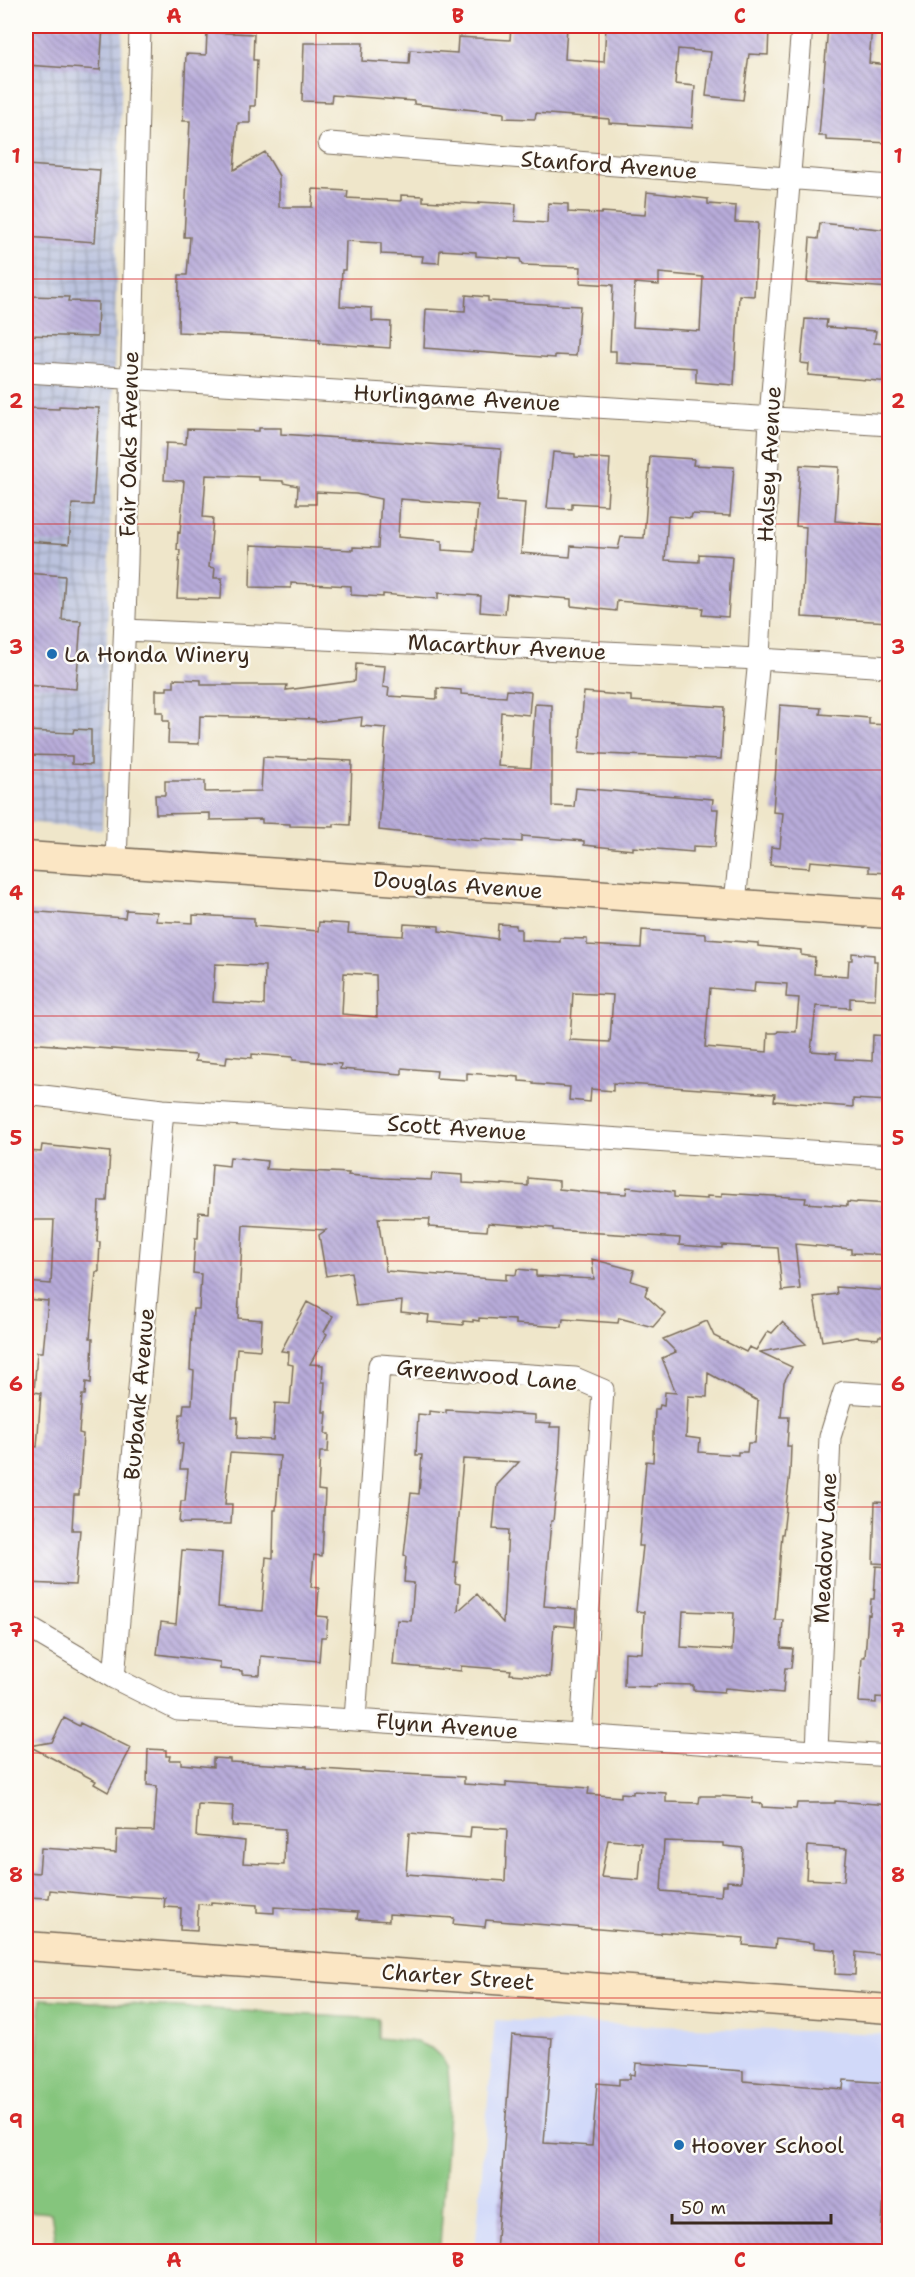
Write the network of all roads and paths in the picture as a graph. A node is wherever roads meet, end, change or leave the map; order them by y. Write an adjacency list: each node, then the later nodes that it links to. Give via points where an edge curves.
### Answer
1 (140, 26): 7 (street, Fair Oaks Avenue)
2 (802, 26): 4 (street, Halsey Avenue)
3 (329, 144): 4 (street, Stanford Avenue)
4 (789, 179): 5 (street, Stanford Avenue); 8 (street, Halsey Avenue)
5 (890, 186)
6 (26, 372): 7 (street, Hurlingame Avenue)
7 (130, 379): 8 (street, Hurlingame Avenue); 10 (street, Fair Oaks Avenue)
8 (770, 417): 9 (street, Hurlingame Avenue); 11 (street, Halsey Avenue)
9 (890, 424)
10 (124, 630): 11 (street, Macarthur Avenue); 14 (street, Fair Oaks Avenue)
11 (759, 659): 12 (street, Macarthur Avenue); 15 (street, Halsey Avenue)
12 (890, 668)
13 (26, 856): 14 (street, Douglas Avenue)
14 (116, 862): 15 (street, Douglas Avenue)
15 (735, 903): 16 (street, Douglas Avenue)
16 (890, 914)
17 (26, 1094): 18 (street, Scott Avenue)
18 (164, 1110): 19 (street, Scott Avenue); 22 (street, Burbank Avenue)
19 (890, 1156)
20 (890, 1395): 25 (street, Meadow Lane, via 844,1392 830,1437)
21 (26, 1626): 22 (street, Flynn Avenue)
22 (114, 1678): 23 (street, Flynn Avenue, via 178,1710)
23 (355, 1720): 24 (street, Flynn Avenue); 24 (street, Greenwood Lane, via 379,1365 575,1378 603,1390)
24 (581, 1735): 25 (street, Flynn Avenue)
25 (817, 1751): 26 (street, Flynn Avenue)
26 (890, 1756)
27 (26, 1946): 28 (street, Charter Street)
28 (890, 2009)

